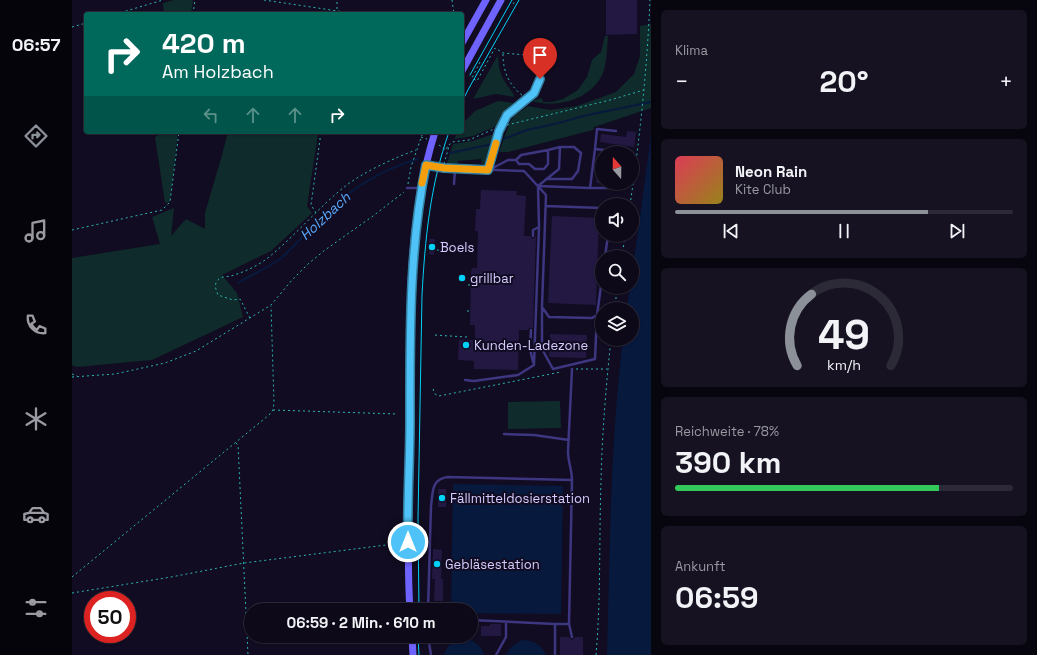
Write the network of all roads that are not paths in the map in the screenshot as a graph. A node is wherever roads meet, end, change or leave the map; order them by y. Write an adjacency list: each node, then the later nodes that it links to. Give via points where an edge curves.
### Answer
1 (486, 0): 3 (main road)
2 (501, 0): 4 (main road)
3 (464, 39)
4 (464, 63)
5 (540, 79): 15 (lane, via 534,93 507,115 499,131)
6 (616, 131): 8 (lane, via 598,129)
7 (434, 134): 13 (main road)
8 (595, 146)
9 (560, 147): 11 (lane); 16 (lane, via 559,169); 16 (lane, via 574,147 581,153 578,171 572,179)
10 (595, 149): 21 (lane)
11 (548, 150): 12 (lane, via 522,155); 12 (lane, via 548,164 544,169 536,169 530,164 519,164)
12 (516, 160): 15 (lane, via 508,160)
13 (426, 165): 14 (lane); 20 (main road)
14 (455, 169): 15 (lane); 17 (lane)
15 (488, 170): 18 (lane, via 524,171)
16 (546, 179): 18 (lane)
17 (454, 184)
18 (538, 186): 21 (lane); 23 (lane, via 546,195); 25 (lane)
19 (407, 188): 20 (lane)
20 (421, 188): 37 (main road, via 411,291 408,542)
21 (590, 188): 22 (lane)
22 (595, 188)
23 (546, 206): 24 (lane); 27 (lane)
24 (595, 208)
25 (539, 227): 26 (lane, via 533,230); 31 (lane)
26 (533, 236)
27 (542, 307): 28 (lane, via 549,317); 30 (lane, via 542,349 553,369 595,359)
28 (595, 316)
29 (531, 330): 31 (lane, via 530,349)
30 (596, 346)
31 (534, 364): 33 (lane, via 518,375)
32 (572, 369): 35 (lane)
33 (465, 380)
34 (504, 434): 35 (lane)
35 (569, 440): 36 (lane, via 568,462 572,470)
36 (572, 480): 38 (lane, via 448,477 436,481 431,506); 42 (lane)
37 (410, 603)
38 (428, 603)
39 (478, 620): 40 (lane)
40 (506, 622): 41 (lane); 48 (lane, via 506,637)
41 (555, 624): 42 (lane); 49 (lane)
42 (569, 624): 43 (lane)
43 (572, 637)
44 (412, 643): 46 (main road)
45 (429, 643): 47 (lane)
46 (413, 655)
47 (431, 655)
48 (496, 655)
49 (555, 655)

